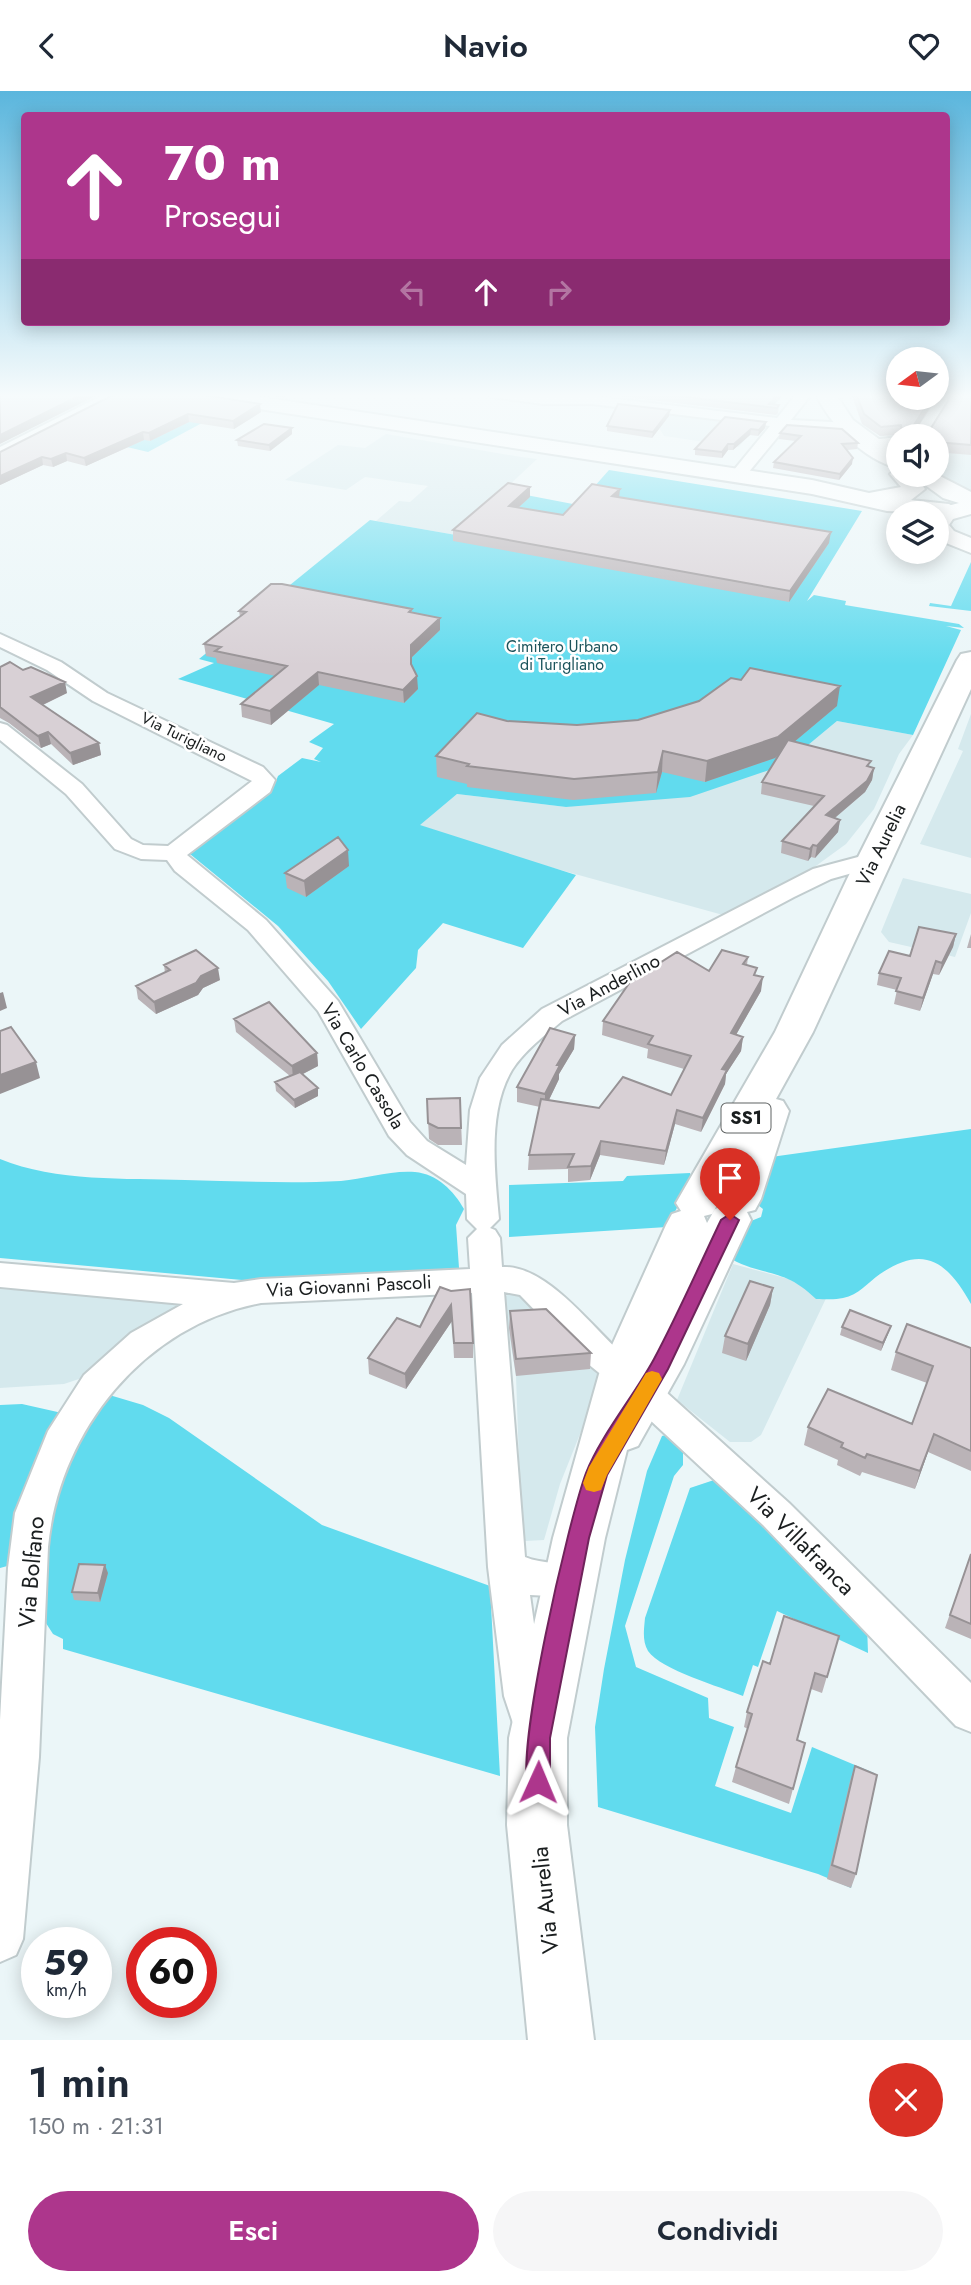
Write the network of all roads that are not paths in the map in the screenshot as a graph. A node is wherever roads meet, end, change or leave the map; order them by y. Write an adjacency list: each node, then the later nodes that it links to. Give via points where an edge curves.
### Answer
1 (745, 484): 7 (main road)
2 (787, 484): 6 (main road)
3 (912, 487): 6 (main road, via 900,497)
4 (925, 487): 8 (main road)
5 (942, 487): 8 (main road, via 951,493)
6 (843, 493): 8 (main road)
7 (886, 511)
8 (954, 515): 9 (main road)
9 (969, 546)
10 (0, 640): 13 (street, Via Turigliano, via 54,666 100,697 264,780 262,787)
11 (971, 660): 14 (main road, Via Aurelia / SS1)
12 (0, 729): 13 (street, via 74,789 131,850)
13 (174, 853): 15 (street, Via Carlo Cassola, via 183,866 257,925 329,1007 399,1129 418,1148)
14 (873, 860): 15 (street, Via Anderlino, via 822,874 785,892 552,1015 520,1041 493,1079 484,1119); 19 (main road, Via Aurelia / SS1)
15 (481, 1188): 17 (street, Via Anderlino)
16 (0, 1275): 18 (street, Via Giovanni Pascoli)
17 (487, 1279): 18 (street, Via Giovanni Pascoli); 19 (street, Via Giovanni Pascoli, via 514,1279 531,1286 594,1350); 20 (street, Via Anderlino)
18 (234, 1296): 24 (street, Via Bolfano, via 167,1325 100,1378 55,1453 31,1524 15,1823)
19 (637, 1381): 21 (main road, Via Aurelia / SS1, via 597,1473); 22 (street, Via Villafranca)
20 (508, 1567): 21 (street, via 531,1578); 23 (street, Via Anderlino, via 524,1696)
21 (570, 1580): 23 (main road, Via Aurelia / SS1)
22 (971, 1712)
23 (538, 1738): 25 (main road, Via Aurelia / SS1, via 537,1825)
24 (0, 1939)
25 (561, 2040)

